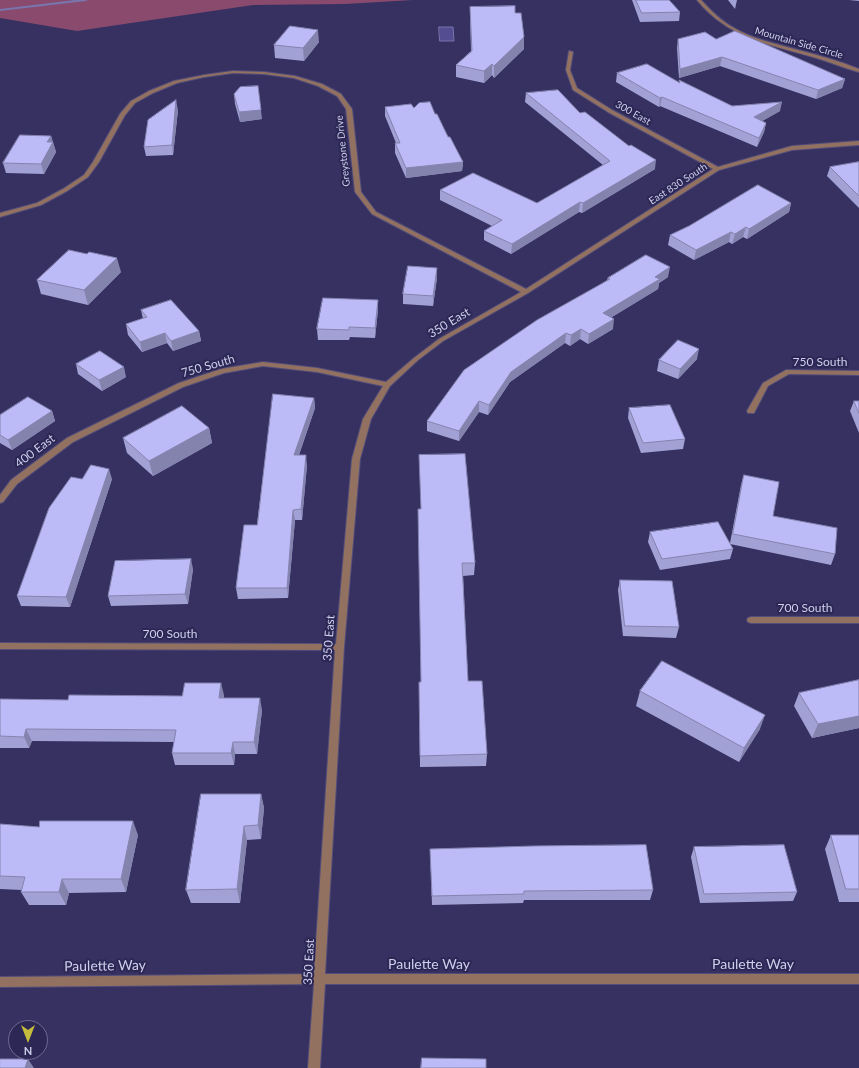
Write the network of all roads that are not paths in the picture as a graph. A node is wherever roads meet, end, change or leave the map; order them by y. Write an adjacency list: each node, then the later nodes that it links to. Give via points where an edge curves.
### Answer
1 (699, 0): 3 (street, Mountain Side Circle, via 709,13 740,34)
2 (571, 52): 5 (street, 300 East, via 568,70 575,89 610,112)
3 (859, 71)
4 (859, 143): 5 (street, East 830 South, via 792,148)
5 (717, 169): 7 (street, East 830 South)
6 (0, 215): 7 (street, Greystone Drive, via 38,204 86,176 123,114 133,102 151,92 176,82 233,72 295,77 320,85 339,95 348,109 358,192 374,213)
7 (526, 292): 9 (street, 350 East, via 441,340)
8 (859, 373): 10 (street, 750 South, via 788,372 765,385)
9 (387, 385): 11 (street, 750 South, via 318,370 263,364 223,370 181,385); 16 (street, 350 East, via 367,419 356,459)
10 (751, 411)
11 (70, 440): 12 (street, 400 East, via 14,482)
12 (0, 500)
13 (751, 620): 14 (street, 700 South)
14 (859, 620)
15 (0, 646): 16 (street, 700 South)
16 (340, 647): 17 (street, 350 East)
17 (320, 979): 18 (street, Paulette Way); 19 (street, Paulette Way); 20 (street, 350 East)
18 (859, 979)
19 (0, 982)
20 (314, 1068)

